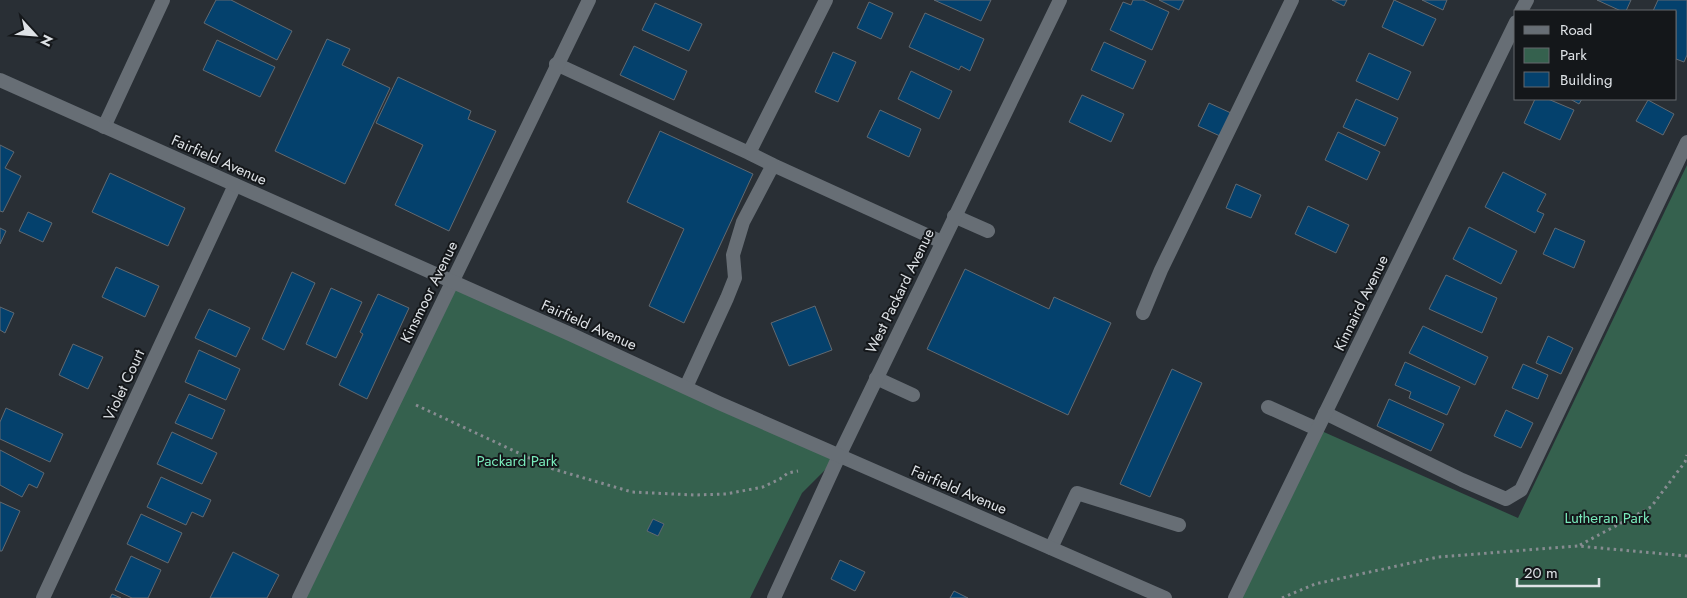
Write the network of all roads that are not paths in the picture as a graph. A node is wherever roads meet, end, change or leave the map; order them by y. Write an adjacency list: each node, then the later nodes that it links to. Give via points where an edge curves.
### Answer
1 (163, 0): 9 (street)
2 (589, 0): 7 (street, Kinsmoor Avenue)
3 (826, 0): 11 (street)
4 (1060, 0): 14 (street, West Packard Avenue)
5 (1292, 0): 18 (street)
6 (1514, 26): 23 (street, Kinnaird Avenue)
7 (556, 64): 11 (street); 17 (street, Kinsmoor Avenue)
8 (0, 80): 9 (street, Fairfield Avenue)
9 (104, 127): 13 (street, Fairfield Avenue)
10 (1687, 142): 23 (street, via 1521,490 1506,499)
11 (749, 154): 12 (street)
12 (773, 165): 16 (street); 20 (street, via 743,222 733,254 735,278)
13 (235, 185): 17 (street, Fairfield Avenue); 28 (street, Violet Court)
14 (954, 216): 15 (street); 16 (street, West Packard Avenue)
15 (988, 231)
16 (942, 242): 19 (street, West Packard Avenue)
17 (452, 281): 20 (street, Fairfield Avenue); 29 (street, Kinsmoor Avenue)
18 (1143, 314)
19 (876, 378): 21 (street); 25 (street, West Packard Avenue)
20 (686, 387): 25 (street, Fairfield Avenue)
21 (913, 395)
22 (1268, 406): 24 (street)
23 (1326, 413): 24 (street, Kinnaird Avenue)
24 (1318, 429): 32 (street, Kinnaird Avenue)
25 (839, 456): 27 (street, Fairfield Avenue); 30 (street, West Packard Avenue)
26 (1179, 525): 27 (street, via 1077,493)
27 (1051, 548): 31 (street, Fairfield Avenue)
28 (43, 598)
29 (299, 598)
30 (774, 598)
31 (1165, 598)
32 (1236, 598)

